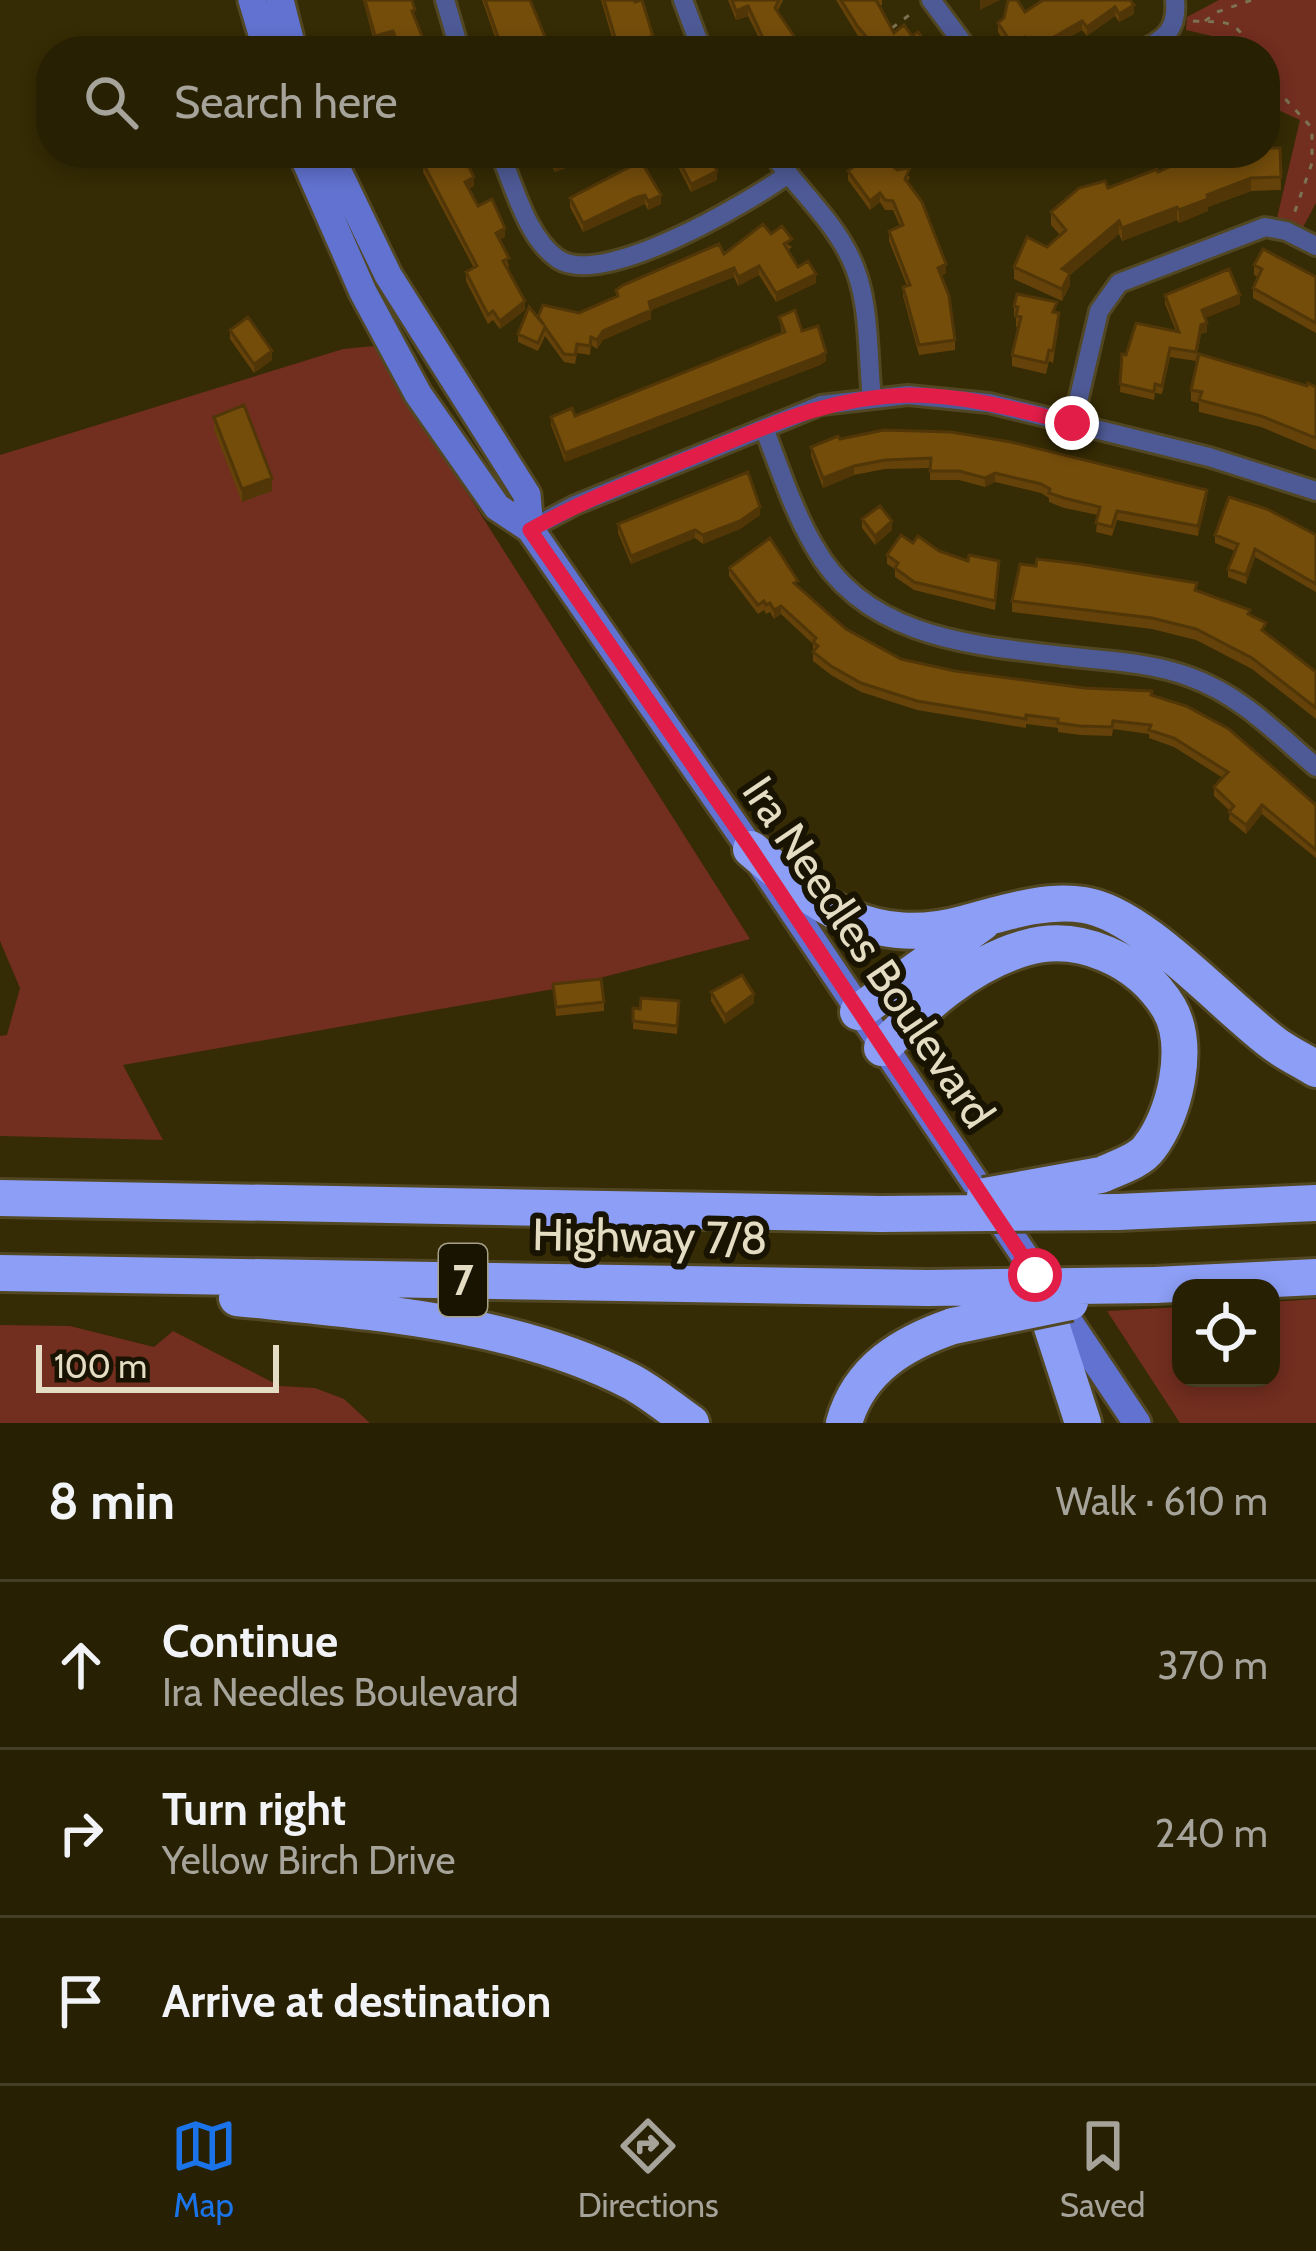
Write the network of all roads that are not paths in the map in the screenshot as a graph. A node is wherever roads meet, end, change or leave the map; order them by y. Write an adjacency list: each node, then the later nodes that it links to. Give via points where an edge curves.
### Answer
1 (252, 0): 7 (main road)
2 (280, 0): 8 (main road)
3 (445, 0): 9 (street)
4 (683, 0): 10 (street)
5 (1175, 0): 12 (street)
6 (923, 5): 11 (street)
7 (263, 36)
8 (289, 36)
9 (456, 36)
10 (696, 36)
11 (954, 36)
12 (1167, 36)
13 (309, 168): 23 (main road, Ira Needles Boulevard, via 418,394 497,507)
14 (336, 168): 23 (main road, Ira Needles Boulevard, via 388,275 527,495)
15 (507, 168): 17 (street, via 534,231 559,260 593,268 739,209)
16 (782, 168): 17 (street)
17 (787, 175): 19 (street, via 854,264)
18 (1316, 246): 20 (street, via 1264,227 1119,283 1099,311)
19 (872, 399): 20 (street, via 944,397); 21 (street, via 821,405)
20 (1072, 423): 22 (street)
21 (764, 428): 23 (street); 24 (street, via 816,552 868,605 932,637 1190,677 1265,718)
22 (1316, 491)
23 (530, 530): 25 (main road, Ira Needles Boulevard)
24 (1316, 767)
25 (751, 849): 26 (highway, via 830,911 863,925 907,932); 27 (main road, Ira Needles Boulevard)
26 (994, 914): 27 (highway); 29 (highway, via 1085,905 1125,920)
27 (858, 1012): 28 (main road, Ira Needles Boulevard)
28 (882, 1048): 32 (highway, bridge, via 926,1003 974,972 1023,948 1059,942 1100,950 1143,976 1171,1011 1180,1059 1172,1109 1147,1153 1102,1175); 34 (main road, Ira Needles Boulevard)
29 (1316, 1069)
30 (0, 1198): 32 (highway, Highway 7/8 / 7)
31 (1316, 1203): 32 (highway, Highway 7/8 / 7, bridge)
32 (881, 1214)
33 (0, 1273): 36 (highway, Highway 7/8 / 7, bridge); 37 (highway, via 392,1314 495,1334 634,1383)
34 (1035, 1275): 39 (highway); 40 (main road, Ira Needles Boulevard)
35 (1316, 1276): 36 (highway, 7)
36 (1156, 1285): 38 (highway, bridge, via 916,1339 876,1365)
37 (691, 1423)
38 (844, 1423)
39 (1083, 1423)
40 (1137, 1423)

